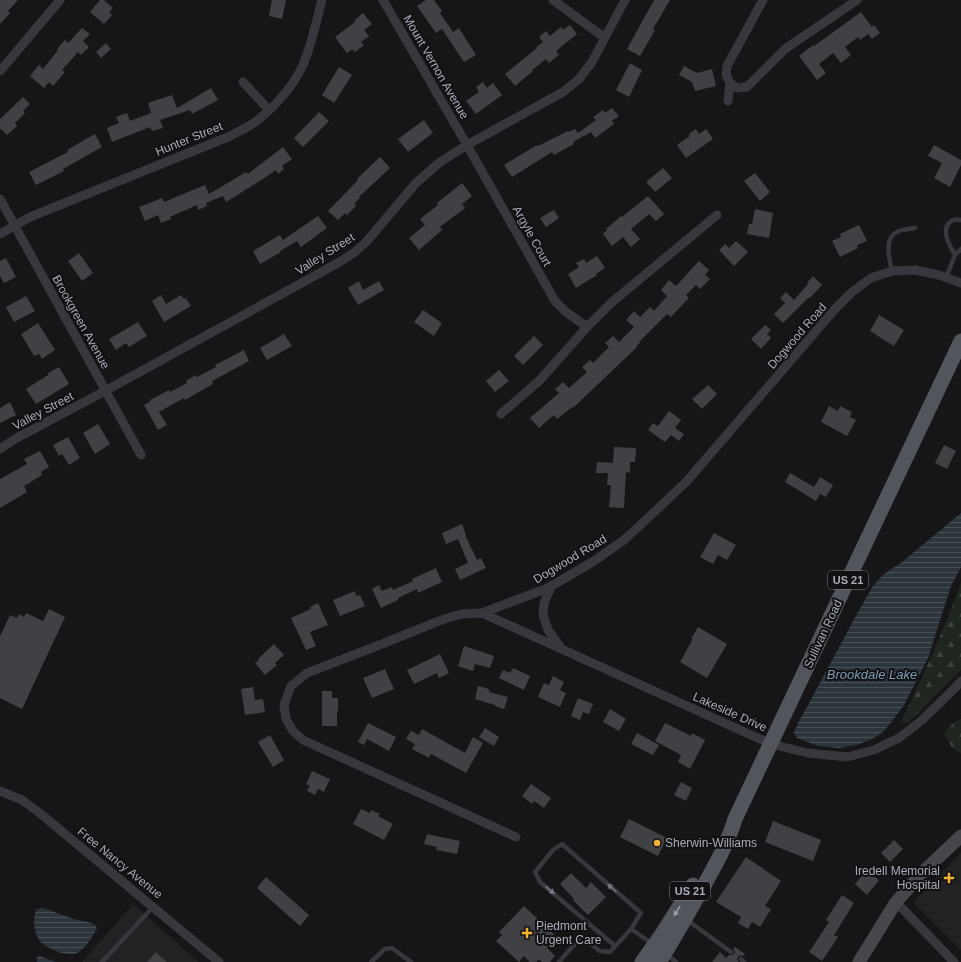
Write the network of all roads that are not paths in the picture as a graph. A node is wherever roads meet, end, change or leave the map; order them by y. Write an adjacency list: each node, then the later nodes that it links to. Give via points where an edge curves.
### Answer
1 (60, 0): 9 (street)
2 (322, 0): 13 (street, Hunter Street, via 303,65 289,89)
3 (383, 0): 14 (street, Mount Vernon Avenue)
4 (553, 0): 8 (street)
5 (625, 0): 8 (street, Valley Street)
6 (763, 0): 11 (street, via 727,66 726,75)
7 (858, 0): 11 (street, via 785,49 747,87 737,88)
8 (605, 38): 14 (street, Valley Street, via 592,62 574,84)
9 (0, 71)
10 (242, 82): 13 (street)
11 (730, 83): 12 (street)
12 (728, 101)
13 (269, 110): 18 (street, Hunter Street, via 250,125 228,137 30,217)
14 (467, 145): 26 (street, Argyle Court, via 555,301); 28 (street, Valley Street, via 440,162 416,183 355,252)
15 (0, 199): 18 (street, Brookgreen Avenue)
16 (717, 215): 26 (street, via 611,303)
17 (961, 220): 22 (lane, via 951,221 946,229)
18 (14, 226): 20 (street, Hunter Street); 28 (street, Brookgreen Avenue)
19 (915, 228): 23 (lane, via 900,230 888,244)
20 (0, 234)
21 (961, 249): 22 (lane)
22 (954, 255): 24 (lane)
23 (892, 271): 24 (street, Dogwood Road, via 915,270); 32 (street, Dogwood Road, via 871,278 852,292 687,481 650,516 624,540)
24 (946, 278): 25 (street, Dogwood Road)
25 (961, 283)
26 (587, 327): 29 (street, via 540,380)
27 (961, 341): 36 (main road, Sullivan Road / US 21)
28 (105, 391): 30 (street, Valley Street); 31 (street, Brookgreen Avenue)
29 (501, 414)
30 (0, 449)
31 (141, 455)
32 (552, 586): 33 (street, Dogwood Road); 34 (street, via 544,603 543,615 548,630)
33 (482, 613): 34 (street, Lakeside Drive); 39 (street, Dogwood Road, via 462,614 444,620 307,673 291,686 284,705 286,719 293,731 303,740)
34 (562, 649): 36 (street, Lakeside Drive)
35 (961, 681): 36 (street, Lakeside Drive, via 921,721 899,738 874,750 847,757 808,753)
36 (771, 744): 38 (main road, Sullivan Road / US 21)
37 (0, 791): 42 (street, Free Nancy Avenue, via 22,800 41,814)
38 (735, 819): 43 (main road, Sullivan Road / US 21, via 722,850); 47 (main road, Sullivan Road / US 21, one-way to 47, via 687,895)
39 (516, 836)
40 (961, 836): 41 (main road)
41 (896, 902): 54 (main road); 55 (street)
42 (154, 907): 48 (lane); 49 (street, Free Nancy Avenue)
43 (685, 919): 46 (lane); 47 (main road, Sullivan Road / US 21)
44 (631, 929): 45 (lane); 45 (lane, one-way to 45, via 641,913 562,844 553,850 535,872 540,882); 47 (lane)
45 (615, 946): 52 (lane, via 610,952 600,952 581,937)
46 (731, 952)
47 (664, 956): 53 (main road, Sullivan Road / US 21)
48 (102, 962)
49 (219, 962)
50 (371, 962): 51 (lane, via 385,949 392,948)
51 (412, 962)
52 (559, 962)
53 (642, 962)
54 (859, 962)
55 (954, 962)

